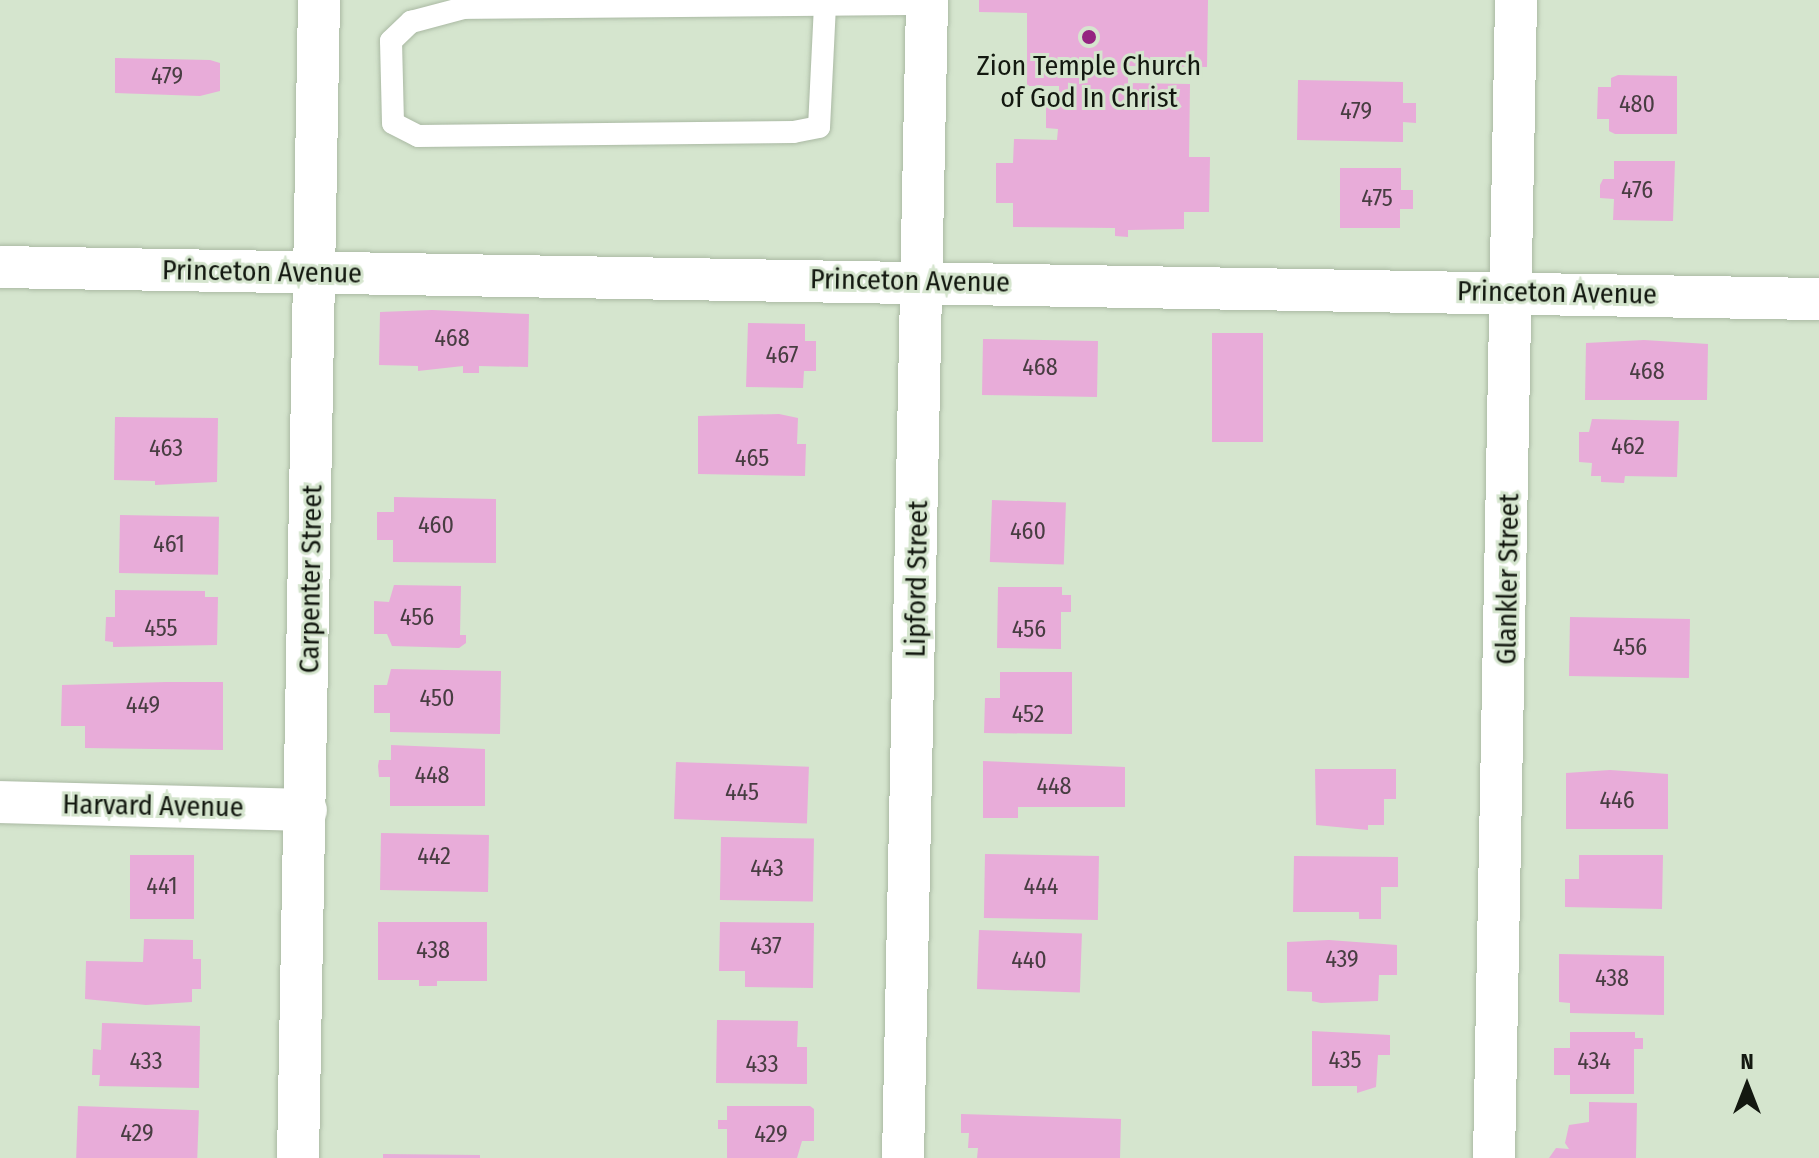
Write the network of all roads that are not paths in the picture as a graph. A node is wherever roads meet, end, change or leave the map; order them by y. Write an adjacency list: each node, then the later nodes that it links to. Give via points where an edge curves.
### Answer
1 (319, 0): 6 (street, Carpenter Street)
2 (1516, 0): 8 (street, Glankler Street)
3 (927, 2): 4 (lane); 7 (street, Lipford Street)
4 (825, 5): 4 (lane, via 464,8 411,22 391,41 393,123 418,136 793,132 819,127)
5 (0, 267): 6 (street, Princeton Avenue)
6 (317, 273): 7 (street, Princeton Avenue); 11 (street, Carpenter Street)
7 (924, 281): 8 (street, Princeton Avenue); 13 (street, Lipford Street)
8 (1514, 292): 9 (street, Princeton Avenue); 14 (street, Glankler Street)
9 (1819, 299)
10 (0, 802): 11 (street, Harvard Avenue)
11 (306, 810): 12 (street, Carpenter Street)
12 (298, 1158)
13 (903, 1158)
14 (1494, 1158)

